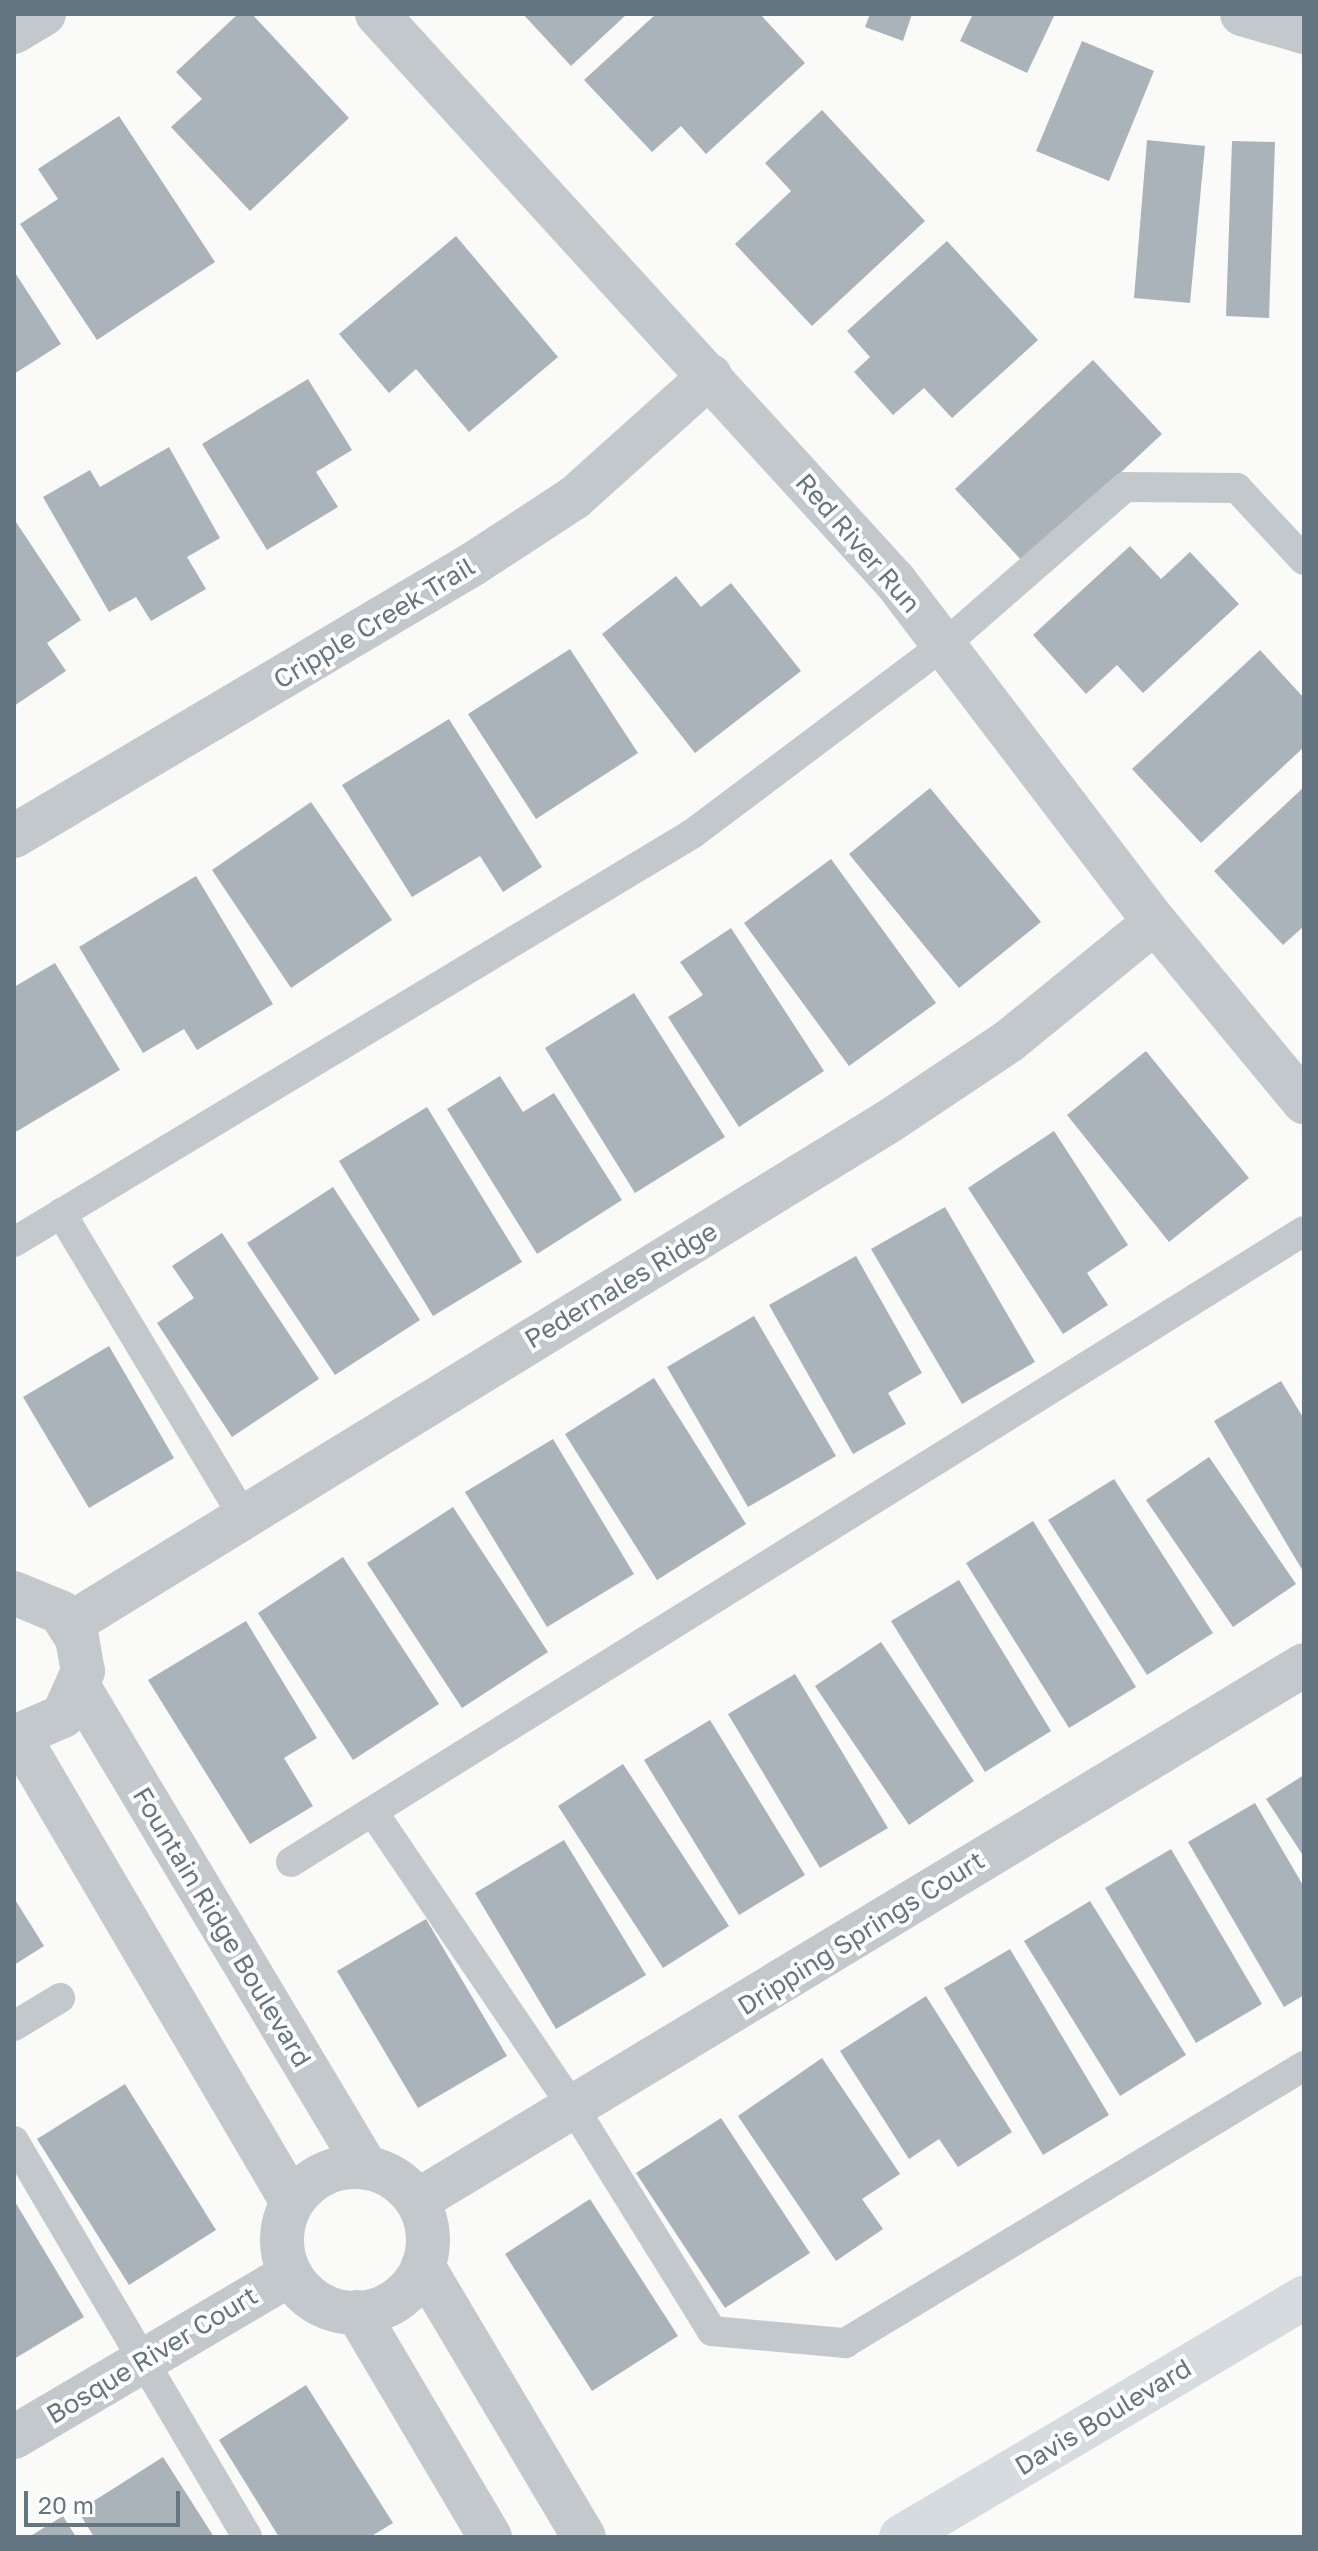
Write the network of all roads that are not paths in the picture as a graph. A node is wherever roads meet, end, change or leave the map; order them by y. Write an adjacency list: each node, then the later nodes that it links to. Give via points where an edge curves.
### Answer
1 (44, 14): 4 (street)
2 (377, 14): 6 (street, Red River Run)
3 (1242, 14): 5 (street)
4 (14, 32)
5 (1304, 32)
6 (710, 376): 8 (street, Red River Run); 9 (street, Cripple Creek Trail, via 574,498 486,556)
7 (1304, 560): 8 (lane, via 1237,488 1125,487)
8 (944, 645): 10 (street, Red River Run); 12 (lane, via 692,834)
9 (14, 836)
10 (1155, 922): 11 (street, Red River Run); 15 (street, Pedernales Ridge, via 1009,1041 888,1122)
11 (1304, 1102)
12 (61, 1213): 14 (lane); 15 (lane)
13 (1304, 1231): 21 (lane)
14 (14, 1242)
15 (243, 1516): 17 (street, Pedernales Ridge)
16 (17, 1589): 17 (street, via 49,1604)
17 (70, 1624): 19 (street, via 82,1655)
18 (1304, 1665): 26 (street, Dripping Springs Court)
19 (79, 1687): 20 (street, via 50,1726); 28 (street, Fountain Ridge Boulevard)
20 (17, 1737): 30 (street)
21 (373, 1812): 22 (lane); 26 (lane)
22 (291, 1862)
23 (60, 1998): 24 (lane)
24 (14, 2026)
25 (1304, 2066): 26 (lane, via 845,2343 712,2331)
26 (575, 2110): 29 (street, Dripping Springs Court)
27 (14, 2141): 35 (lane)
28 (366, 2167): 29 (street, via 395,2179); 30 (street, via 324,2174)
29 (417, 2201): 31 (street, via 428,2233)
30 (292, 2202): 32 (street, via 282,2238)
31 (423, 2266): 34 (street, via 390,2303); 39 (street)
32 (291, 2274): 34 (street, via 326,2307); 35 (street, Bosque River Court)
33 (1304, 2298): 40 (main road, Davis Boulevard)
34 (357, 2312): 38 (street)
35 (146, 2358): 36 (street, Bosque River Court); 37 (lane)
36 (14, 2437)
37 (247, 2537)
38 (490, 2537)
39 (584, 2537)
40 (901, 2537)

